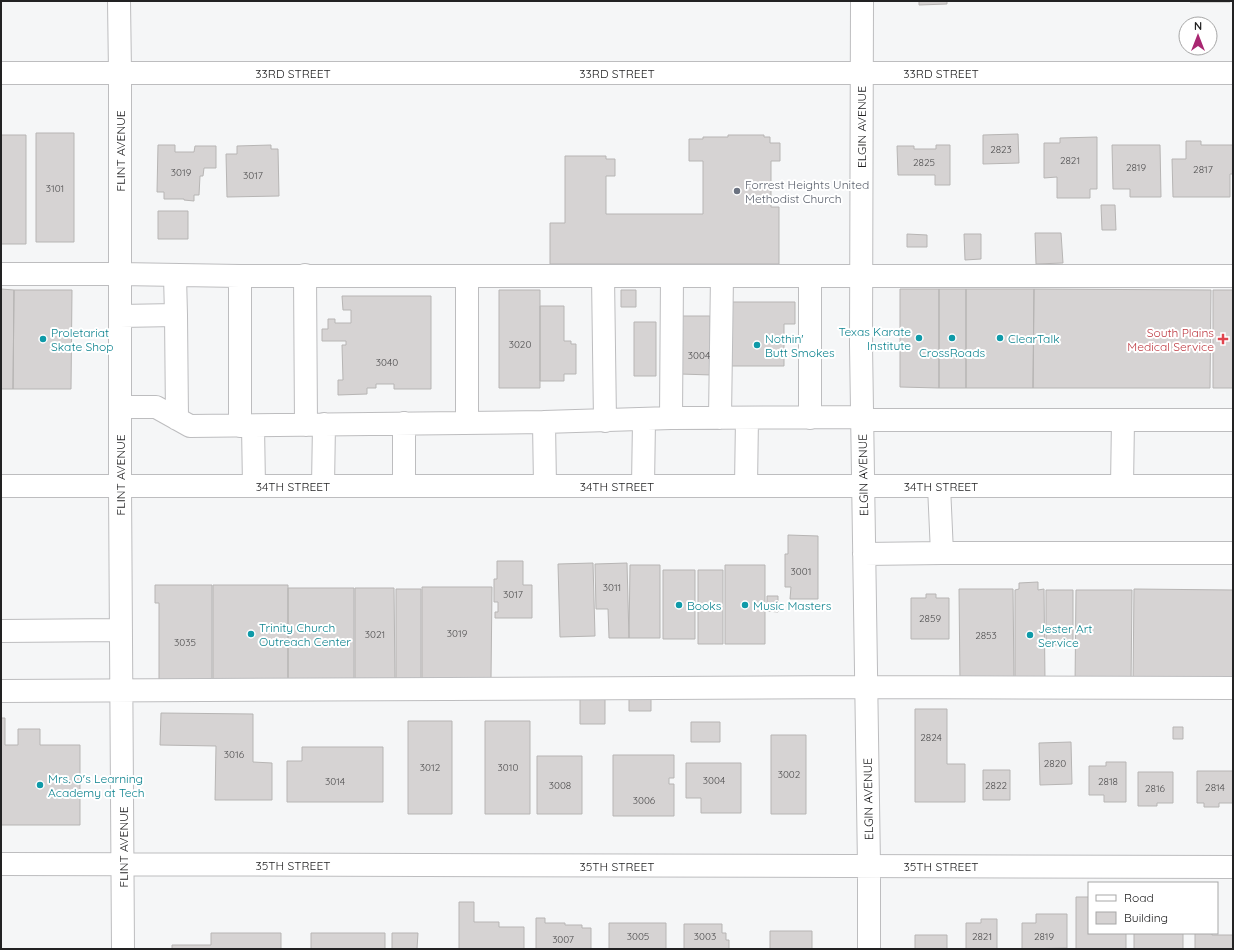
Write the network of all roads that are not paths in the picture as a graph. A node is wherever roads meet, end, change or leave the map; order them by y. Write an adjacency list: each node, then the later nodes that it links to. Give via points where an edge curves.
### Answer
1 (119, 1): 4 (street, FLINT AVENUE)
2 (862, 1): 5 (street, ELGIN AVENUE)
3 (1, 73): 4 (street, 33RD STREET)
4 (120, 73): 5 (street, 33RD STREET); 8 (street, FLINT AVENUE)
5 (862, 73): 6 (street, 33RD STREET); 17 (street, ELGIN AVENUE)
6 (1233, 73)
7 (1, 274): 8 (street)
8 (120, 274): 10 (street); 20 (street, FLINT AVENUE)
9 (305, 275): 11 (street); 12 (street); 34 (street)
10 (175, 276): 11 (street); 19 (street)
11 (240, 276): 36 (street)
12 (467, 276): 13 (street); 33 (street)
13 (603, 276): 14 (street); 31 (street)
14 (672, 276): 15 (street); 22 (street)
15 (722, 276): 16 (street); 23 (street)
16 (810, 276): 17 (street); 25 (street)
17 (861, 276): 18 (street); 26 (street, ELGIN AVENUE)
18 (1233, 276)
19 (176, 315): 20 (street); 27 (street)
20 (120, 316): 21 (street, FLINT AVENUE)
21 (120, 406): 27 (street, via 156,406); 38 (street, FLINT AVENUE)
22 (671, 418): 23 (street); 28 (street)
23 (720, 418): 24 (street)
24 (747, 418): 25 (street); 44 (street)
25 (810, 418): 26 (street)
26 (862, 418): 29 (street); 45 (street, ELGIN AVENUE)
27 (177, 419): 36 (street, via 190,426)
28 (644, 420): 31 (street); 43 (street)
29 (1123, 420): 30 (street); 47 (street)
30 (1233, 420)
31 (605, 421): 32 (street)
32 (544, 422): 33 (street); 42 (street)
33 (467, 423): 35 (street)
34 (315, 424): 35 (street); 36 (street); 40 (street)
35 (404, 424): 41 (street)
36 (246, 426): 39 (street)
37 (1, 486): 38 (street, 34TH STREET)
38 (120, 486): 39 (street, 34TH STREET); 52 (street, FLINT AVENUE)
39 (254, 486): 40 (street, 34TH STREET)
40 (324, 486): 41 (street, 34TH STREET)
41 (404, 486): 42 (street, 34TH STREET)
42 (545, 486): 43 (street, 34TH STREET)
43 (643, 486): 44 (street, 34TH STREET)
44 (746, 486): 45 (street, 34TH STREET)
45 (863, 486): 46 (street, 34TH STREET); 51 (street, ELGIN AVENUE)
46 (939, 486): 47 (street, 34TH STREET); 49 (street)
47 (1122, 486): 48 (street, 34TH STREET)
48 (1233, 486)
49 (942, 553): 50 (street); 51 (street)
50 (1233, 553)
51 (864, 554): 54 (street, ELGIN AVENUE)
52 (121, 630): 53 (street); 56 (street, FLINT AVENUE)
53 (1, 631)
54 (866, 687): 55 (street); 56 (street); 60 (street, ELGIN AVENUE)
55 (1233, 688)
56 (121, 690): 57 (street); 59 (street, FLINT AVENUE)
57 (1, 691)
58 (1, 864): 59 (street, 35TH STREET)
59 (123, 864): 60 (street, 35TH STREET); 62 (street, FLINT AVENUE)
60 (869, 866): 61 (street, 35TH STREET); 63 (street, ELGIN AVENUE)
61 (1233, 867)
62 (123, 949)
63 (869, 949)

